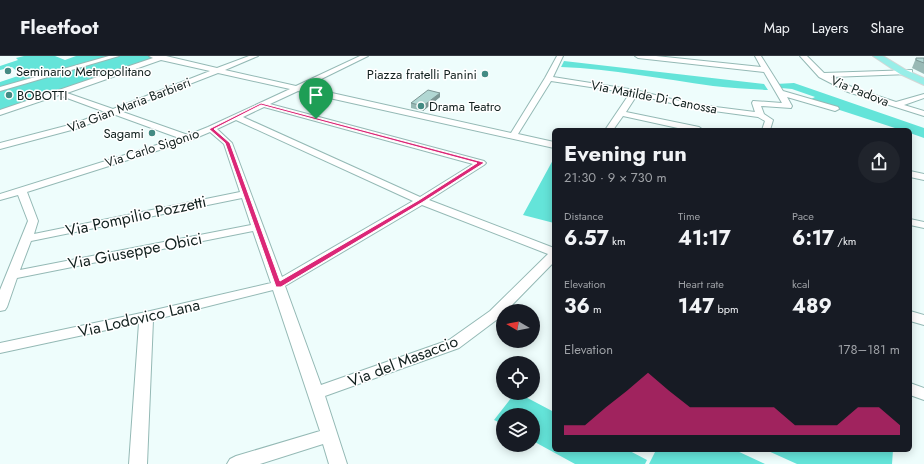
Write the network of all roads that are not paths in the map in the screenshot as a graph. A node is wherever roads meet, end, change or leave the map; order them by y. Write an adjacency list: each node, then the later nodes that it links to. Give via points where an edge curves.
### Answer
1 (116, 56): 21 (street)
2 (152, 56): 12 (street)
3 (255, 56): 15 (street, Via Gian Maria Barbieri)
4 (365, 56): 20 (street, Via Carlo Sigonio)
5 (560, 56): 18 (street)
6 (638, 56): 13 (street)
7 (703, 56): 13 (street)
8 (758, 56): 14 (street)
9 (803, 56): 17 (street, Via Padova)
10 (877, 56): 16 (main road)
11 (884, 56): 16 (main road)
12 (163, 57): 15 (street); 23 (street)
13 (707, 64): 14 (street)
14 (765, 70): 24 (street)
15 (217, 71): 20 (street); 29 (street, Via Gian Maria Barbieri)
16 (906, 72): 17 (street); 19 (main road)
17 (822, 75): 27 (street, Via Padova, via 851,90)
18 (549, 78): 22 (street, Via Matilde Di Canossa); 39 (street)
19 (924, 80)
20 (295, 88): 26 (street, Via Carlo Sigonio); 39 (street)
21 (0, 89)
22 (635, 92): 31 (street); 33 (street, Via Matilde Di Canossa, via 692,106)
23 (60, 93): 29 (street); 30 (street)
24 (780, 93): 28 (street); 33 (street, via 788,106 756,103)
25 (924, 96): 27 (street)
26 (261, 104): 34 (street, Via Carlo Sigonio); 48 (street, Via Lodovico Lana, via 481,163)
27 (894, 105): 32 (street, Via Padova)
28 (835, 109)
29 (115, 111): 40 (street); 42 (street, Via Gian Maria Barbieri, via 76,126)
30 (0, 113)
31 (620, 113): 35 (street); 36 (street)
32 (924, 114)
33 (760, 115): 37 (street, via 769,120)
34 (236, 117): 38 (street, Via Carlo Sigonio); 48 (street)
35 (610, 128)
36 (690, 128)
37 (767, 128)
38 (211, 129): 40 (street, Via Carlo Sigonio); 46 (street, via 228,143)
39 (513, 136): 41 (street)
40 (188, 138): 45 (street, Via Carlo Sigonio)
41 (552, 145)
42 (0, 146)
43 (912, 174): 44 (street)
44 (924, 177)
45 (21, 190): 47 (street, Via Carlo Sigonio); 52 (street, via 33,221)
46 (246, 194): 51 (street); 52 (street, Via Pompilio Pozzetti)
47 (0, 197)
48 (421, 201): 53 (street); 56 (street, Via Lodovico Lana)
49 (912, 222): 50 (street)
50 (924, 225)
51 (257, 227): 55 (street, Via Giuseppe Obici); 56 (street)
52 (26, 239): 55 (street)
53 (552, 251)
54 (552, 257): 63 (street, Via del Masaccio, via 497,313 459,341 443,349)
55 (13, 275): 57 (street)
56 (278, 285): 58 (street, Via Lodovico Lana); 63 (street)
57 (1, 300)
58 (146, 317): 61 (street, Via Lodovico Lana); 66 (street)
59 (912, 317): 60 (street)
60 (924, 320)
61 (0, 348)
62 (912, 390): 64 (street)
63 (316, 393): 65 (street)
64 (924, 394)
65 (328, 435): 67 (street); 68 (street)
66 (138, 464)
67 (236, 464)
68 (338, 464)

